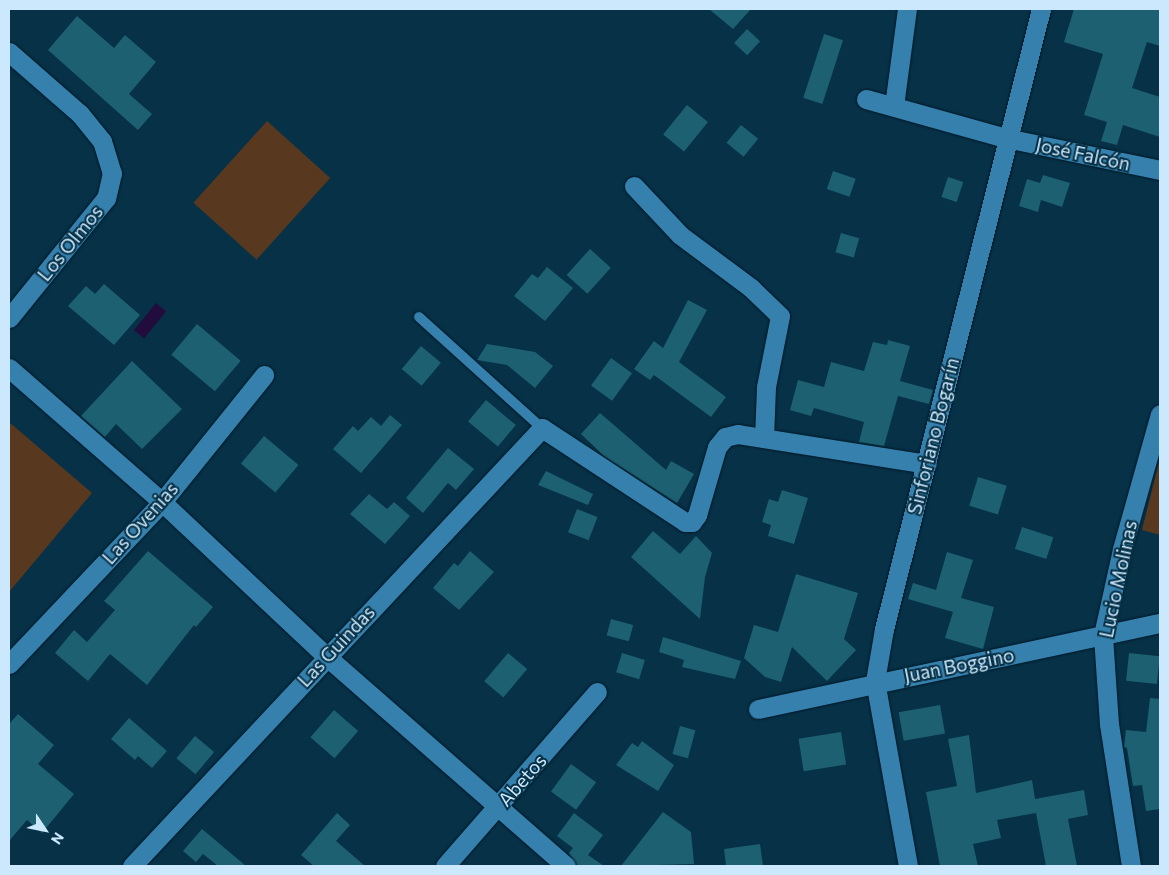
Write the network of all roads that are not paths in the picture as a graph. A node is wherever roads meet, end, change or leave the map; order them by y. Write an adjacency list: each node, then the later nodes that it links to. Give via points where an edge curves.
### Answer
1 (907, 9): 5 (street)
2 (1041, 9): 6 (street, Sinforiano Bogarín)
3 (9, 52): 10 (street, Los Olmos, via 80,114 102,141 112,173 106,198)
4 (866, 99): 5 (street, José Falcón)
5 (894, 106): 6 (street, José Falcón)
6 (1006, 138): 7 (street, José Falcón); 16 (street, Sinforiano Bogarín)
7 (1160, 170)
8 (634, 186): 15 (street, via 680,235 751,288 780,316 766,387)
9 (419, 317): 14 (lane)
10 (9, 318)
11 (9, 368): 17 (street)
12 (264, 375): 17 (street, Las Ovenias)
13 (1160, 414): 19 (street, Lucio Molinas, via 1122,549)
14 (542, 428): 15 (street, via 685,522 692,522 697,515 718,447 725,437 738,434); 20 (street, Las Guindas)
15 (764, 438): 16 (street)
16 (927, 464): 22 (street, Sinforiano Bogarín, via 884,629)
17 (162, 502): 20 (street); 21 (street, Las Ovenias)
18 (1160, 622): 19 (street, Juan Boggino)
19 (1103, 636): 22 (street, Juan Boggino); 30 (street, Lucio Molinas, via 1109,724)
20 (326, 656): 25 (street); 26 (street, Las Guindas)
21 (9, 664)
22 (875, 682): 24 (street, Juan Boggino); 29 (street, Sinforiano Bogarín)
23 (597, 692): 25 (street, Abetos)
24 (758, 709)
25 (500, 806): 27 (street, Abetos); 28 (street)
26 (132, 866)
27 (445, 866)
28 (566, 866)
29 (908, 866)
30 (1131, 866)

